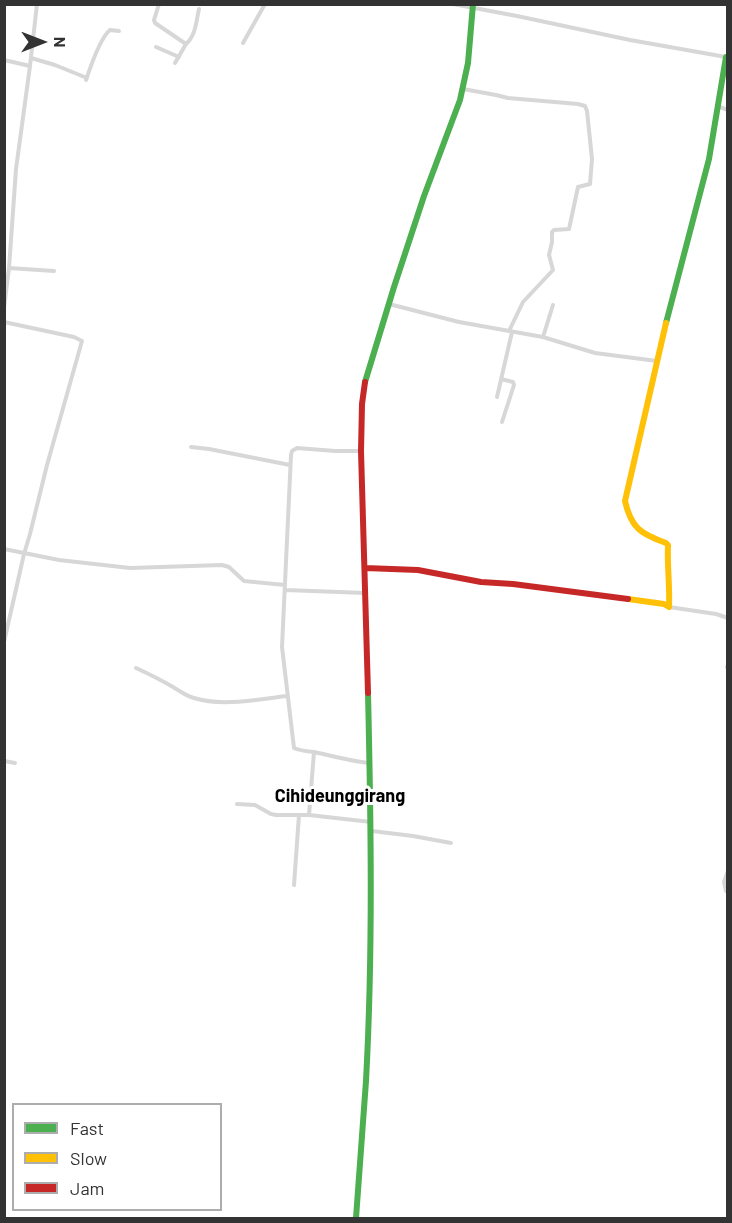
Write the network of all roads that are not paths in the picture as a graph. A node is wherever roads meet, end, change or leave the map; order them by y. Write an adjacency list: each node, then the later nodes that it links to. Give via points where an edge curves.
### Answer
1 (37, 4): 13 (street)
2 (159, 4): 9 (street, via 155,23)
3 (266, 4): 8 (street)
4 (453, 4): 5 (street)
5 (473, 6): 12 (street); 17 (main road)
6 (199, 9): 9 (street, via 194,34)
7 (119, 31): 13 (street, via 107,32 87,79)
8 (243, 43)
9 (186, 44): 11 (street)
10 (156, 46): 11 (street)
11 (179, 57): 15 (street)
12 (727, 57): 18 (main road)
13 (31, 58): 16 (street)
14 (4, 60): 16 (street)
15 (175, 63)
16 (30, 66): 20 (street, via 16,169)
17 (463, 89): 22 (main road); 26 (street, via 508,98 578,104 585,106 586,111 592,159 590,184 578,187 569,229 552,232 549,255 554,268 523,302)
18 (717, 106): 19 (street); 28 (main road, via 709,159)
19 (728, 110)
20 (9, 268): 21 (street); 24 (street)
21 (54, 271)
22 (388, 304): 26 (street); 33 (main road, via 363,393)
23 (553, 305): 27 (street)
24 (4, 308)
25 (4, 322): 36 (street, via 82,341)
26 (510, 332): 27 (street); 29 (street)
27 (543, 338): 28 (street, via 595,353)
28 (657, 361): 40 (main road, via 625,501 640,532 668,545)
29 (501, 379): 30 (street); 31 (street, via 514,385)
30 (497, 397)
31 (502, 422)
32 (191, 447): 34 (street)
33 (361, 451): 34 (street, via 297,448 292,451); 37 (main road)
34 (290, 465): 38 (street)
35 (4, 549): 36 (street)
36 (24, 554): 38 (street, via 130,568 222,565 244,581); 42 (street)
37 (365, 568): 39 (main road); 40 (main road, via 418,570)
38 (285, 587): 39 (street); 44 (street, via 282,647)
39 (366, 593): 48 (main road)
40 (669, 607): 41 (street)
41 (728, 618)
42 (4, 642)
43 (136, 668): 44 (street, via 201,700)
44 (287, 696): 45 (street, via 294,748)
45 (314, 752): 48 (street); 51 (street)
46 (4, 761): 47 (street)
47 (15, 763)
48 (369, 763): 52 (main road)
49 (237, 804): 50 (street, via 255,805 276,815)
50 (299, 815): 51 (street); 56 (street)
51 (309, 815): 52 (street)
52 (371, 822): 53 (main road)
53 (371, 831): 54 (street); 58 (main road, via 366,1080)
54 (451, 843)
55 (728, 871): 57 (street, via 724,882)
56 (294, 885)
57 (728, 892)
58 (356, 1218)

